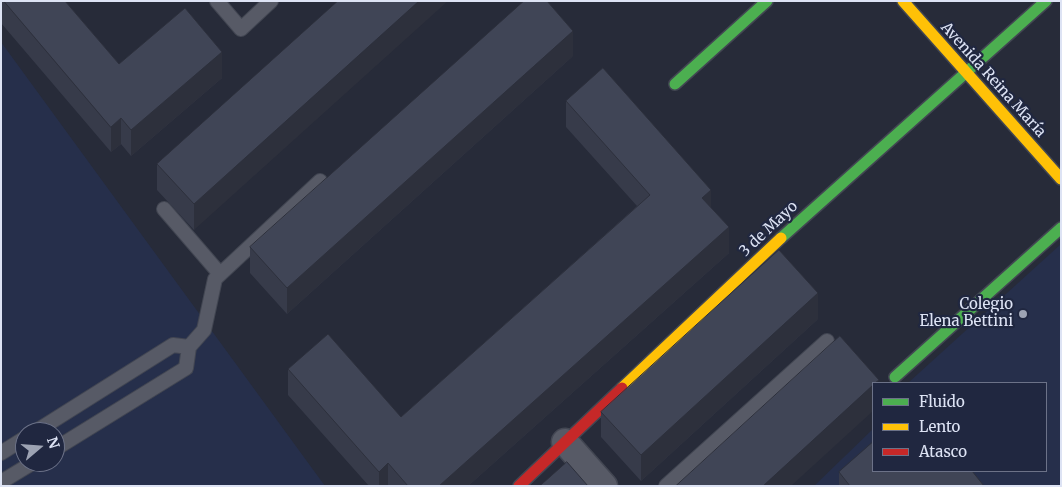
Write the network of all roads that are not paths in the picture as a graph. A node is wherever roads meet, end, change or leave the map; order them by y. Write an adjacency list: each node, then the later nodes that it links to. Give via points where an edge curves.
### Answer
1 (217, 1): 2 (lane, via 240,29)
2 (271, 1)
3 (767, 1): 7 (street)
4 (903, 1): 6 (street, Avenida Reina María)
5 (1046, 1): 6 (street, 3 de Mayo)
6 (966, 72): 8 (street, Avenida Reina María); 17 (street, 3 de Mayo, via 810,210)
7 (675, 84)
8 (1061, 178)
9 (320, 181): 12 (lane)
10 (164, 208): 12 (lane)
11 (1061, 228): 15 (street)
12 (220, 274): 14 (lane, via 215,279 204,330)
13 (827, 341): 25 (lane)
14 (190, 346): 16 (lane, via 173,345); 18 (lane, via 186,368)
15 (895, 377)
16 (51, 422)
17 (565, 442): 23 (street, 3 de Mayo); 24 (street)
18 (65, 443)
19 (15, 444): 20 (lane)
20 (1, 453)
21 (18, 472): 22 (lane)
22 (1, 482)
23 (519, 486)
24 (604, 486)
25 (666, 486)

